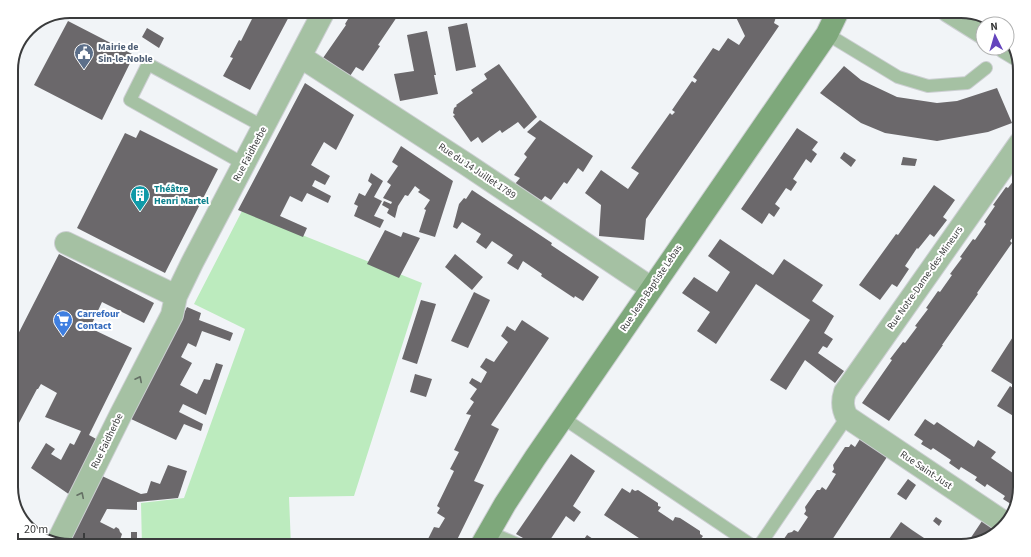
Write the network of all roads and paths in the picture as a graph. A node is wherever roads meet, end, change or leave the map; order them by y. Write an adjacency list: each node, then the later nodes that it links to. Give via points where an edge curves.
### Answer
1 (320, 18): 7 (street, Rue Faidherbe)
2 (834, 18): 6 (street, Rue Jean-Baptiste Lebas)
3 (843, 18): 6 (street, Rue Jean-Baptiste Lebas)
4 (959, 18): 5 (street)
5 (975, 28)
6 (826, 34): 8 (lane, via 898,78 928,86 967,83); 13 (street, Rue Jean-Baptiste Lebas)
7 (301, 56): 9 (street, Rue Faidherbe); 13 (street, Rue du 14 Juillet 1789)
8 (986, 68)
9 (264, 127): 11 (street, Rue Faidherbe); 11 (lane, via 148,64 130,100)
10 (1013, 153): 15 (street, Rue Notre-Dame-des-Mineurs, via 845,392 842,406)
11 (244, 164): 14 (street, Rue Faidherbe)
12 (66, 243): 14 (street)
13 (651, 288): 16 (street, Rue Jean-Baptiste Lebas)
14 (176, 296): 18 (street, Rue Faidherbe, one-way to 14, via 172,315)
15 (847, 417): 17 (street, Rue Saint-Just); 21 (lane)
16 (563, 418): 19 (street, Rue Jean-Baptiste Lebas, via 515,487); 20 (lane)
17 (1001, 520)
18 (60, 538)
19 (485, 539)
20 (743, 539)
21 (764, 539)

